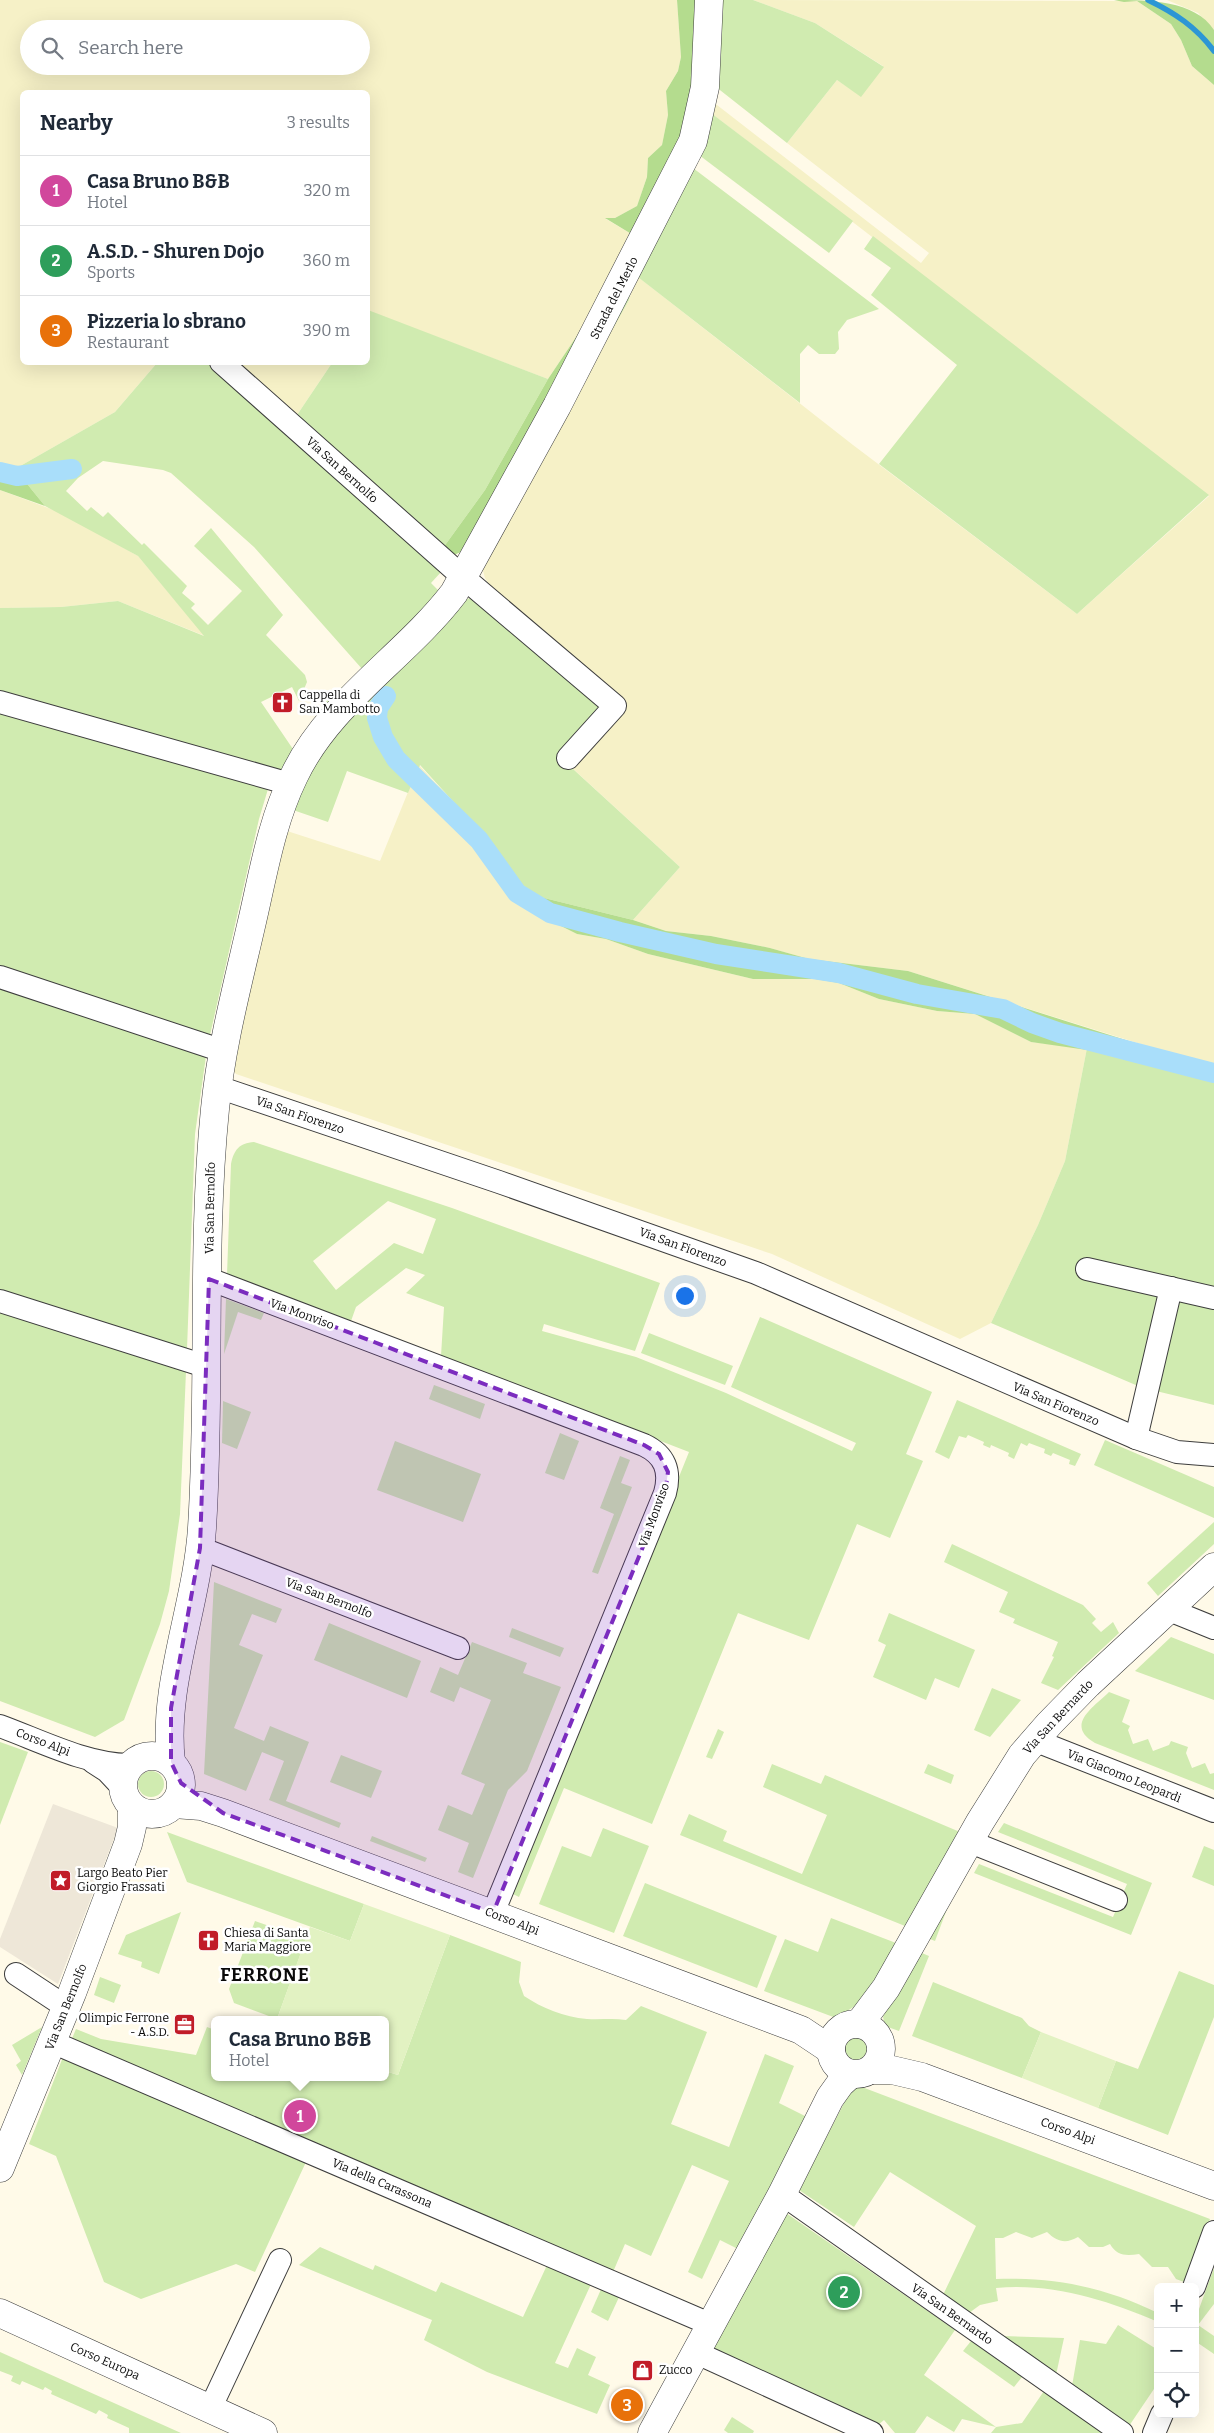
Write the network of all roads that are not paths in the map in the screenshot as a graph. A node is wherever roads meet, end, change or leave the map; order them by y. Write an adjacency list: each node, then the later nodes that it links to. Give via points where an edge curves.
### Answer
1 (709, 0): 3 (street, Strada del Merlo, via 705,87 693,141 557,406)
2 (224, 365): 3 (street, Via San Bernolfo)
3 (464, 578): 5 (street, Via San Bernolfo, via 615,706); 6 (street, Via San Bernolfo, via 434,617 328,724 310,747)
4 (0, 702): 6 (street)
5 (568, 758)
6 (290, 784): 8 (street, Via San Bernolfo, via 275,825)
7 (0, 977): 8 (street)
8 (223, 1050): 9 (street, Via San Bernolfo)
9 (218, 1087): 11 (street, Via San Bernolfo, via 212,1148); 16 (street, Via San Fiorenzo, via 756,1273)
10 (1087, 1269): 12 (street)
11 (209, 1279): 15 (street, Via San Bernolfo); 29 (street, Via Monviso, via 644,1445 664,1461 668,1472 665,1493)
12 (1171, 1288): 13 (street); 16 (street)
13 (1214, 1298)
14 (0, 1301): 15 (street)
15 (208, 1367): 18 (street, Via San Bernolfo)
16 (1136, 1438): 17 (street, Via San Fiorenzo, via 1177,1452)
17 (1214, 1455)
18 (200, 1548): 22 (street, Via San Bernolfo); 25 (street, Via San Bernolfo, via 170,1708 169,1737)
19 (1214, 1566): 20 (street, Via San Bernardo)
20 (1167, 1609): 21 (street); 24 (street, Via San Bernardo)
21 (1214, 1628)
22 (458, 1648)
23 (0, 1726): 25 (street, Corso Alpi)
24 (1034, 1740): 26 (street, Via Giacomo Leopardi); 27 (street, Via San Bernardo, via 1007,1777)
25 (152, 1785): 29 (street, Corso Alpi); 31 (street, Via San Bernolfo, via 139,1829 128,1844)
26 (1214, 1811)
27 (968, 1842): 28 (street); 33 (street, Via San Bernardo, via 886,1988 876,2018)
28 (1116, 1900)
29 (494, 1913): 33 (street, Corso Alpi, via 801,2030 818,2032)
30 (16, 1974): 31 (street)
31 (66, 2007): 32 (street, Via San Bernolfo)
32 (52, 2042): 34 (street, Via San Bernolfo); 41 (street, Via della Carassona)
33 (855, 2049): 35 (street, Corso Alpi, via 892,2070 922,2077); 36 (street, Via San Bernardo, via 835,2082)
34 (0, 2168)
35 (1214, 2186)
36 (782, 2194): 41 (street, Via San Bernardo); 48 (street, Via San Bernardo)
37 (1214, 2232): 39 (street)
38 (280, 2260): 43 (street)
39 (1195, 2283)
40 (0, 2314): 43 (street, Corso Europa)
41 (712, 2325): 42 (street, Via San Bernardo)
42 (697, 2353): 46 (street, Via San Bernardo); 47 (street)
43 (210, 2409): 45 (street, Corso Europa)
44 (1160, 2418): 49 (street)
45 (263, 2433)
46 (652, 2433)
47 (872, 2433)
48 (1122, 2433)
49 (1154, 2433)

